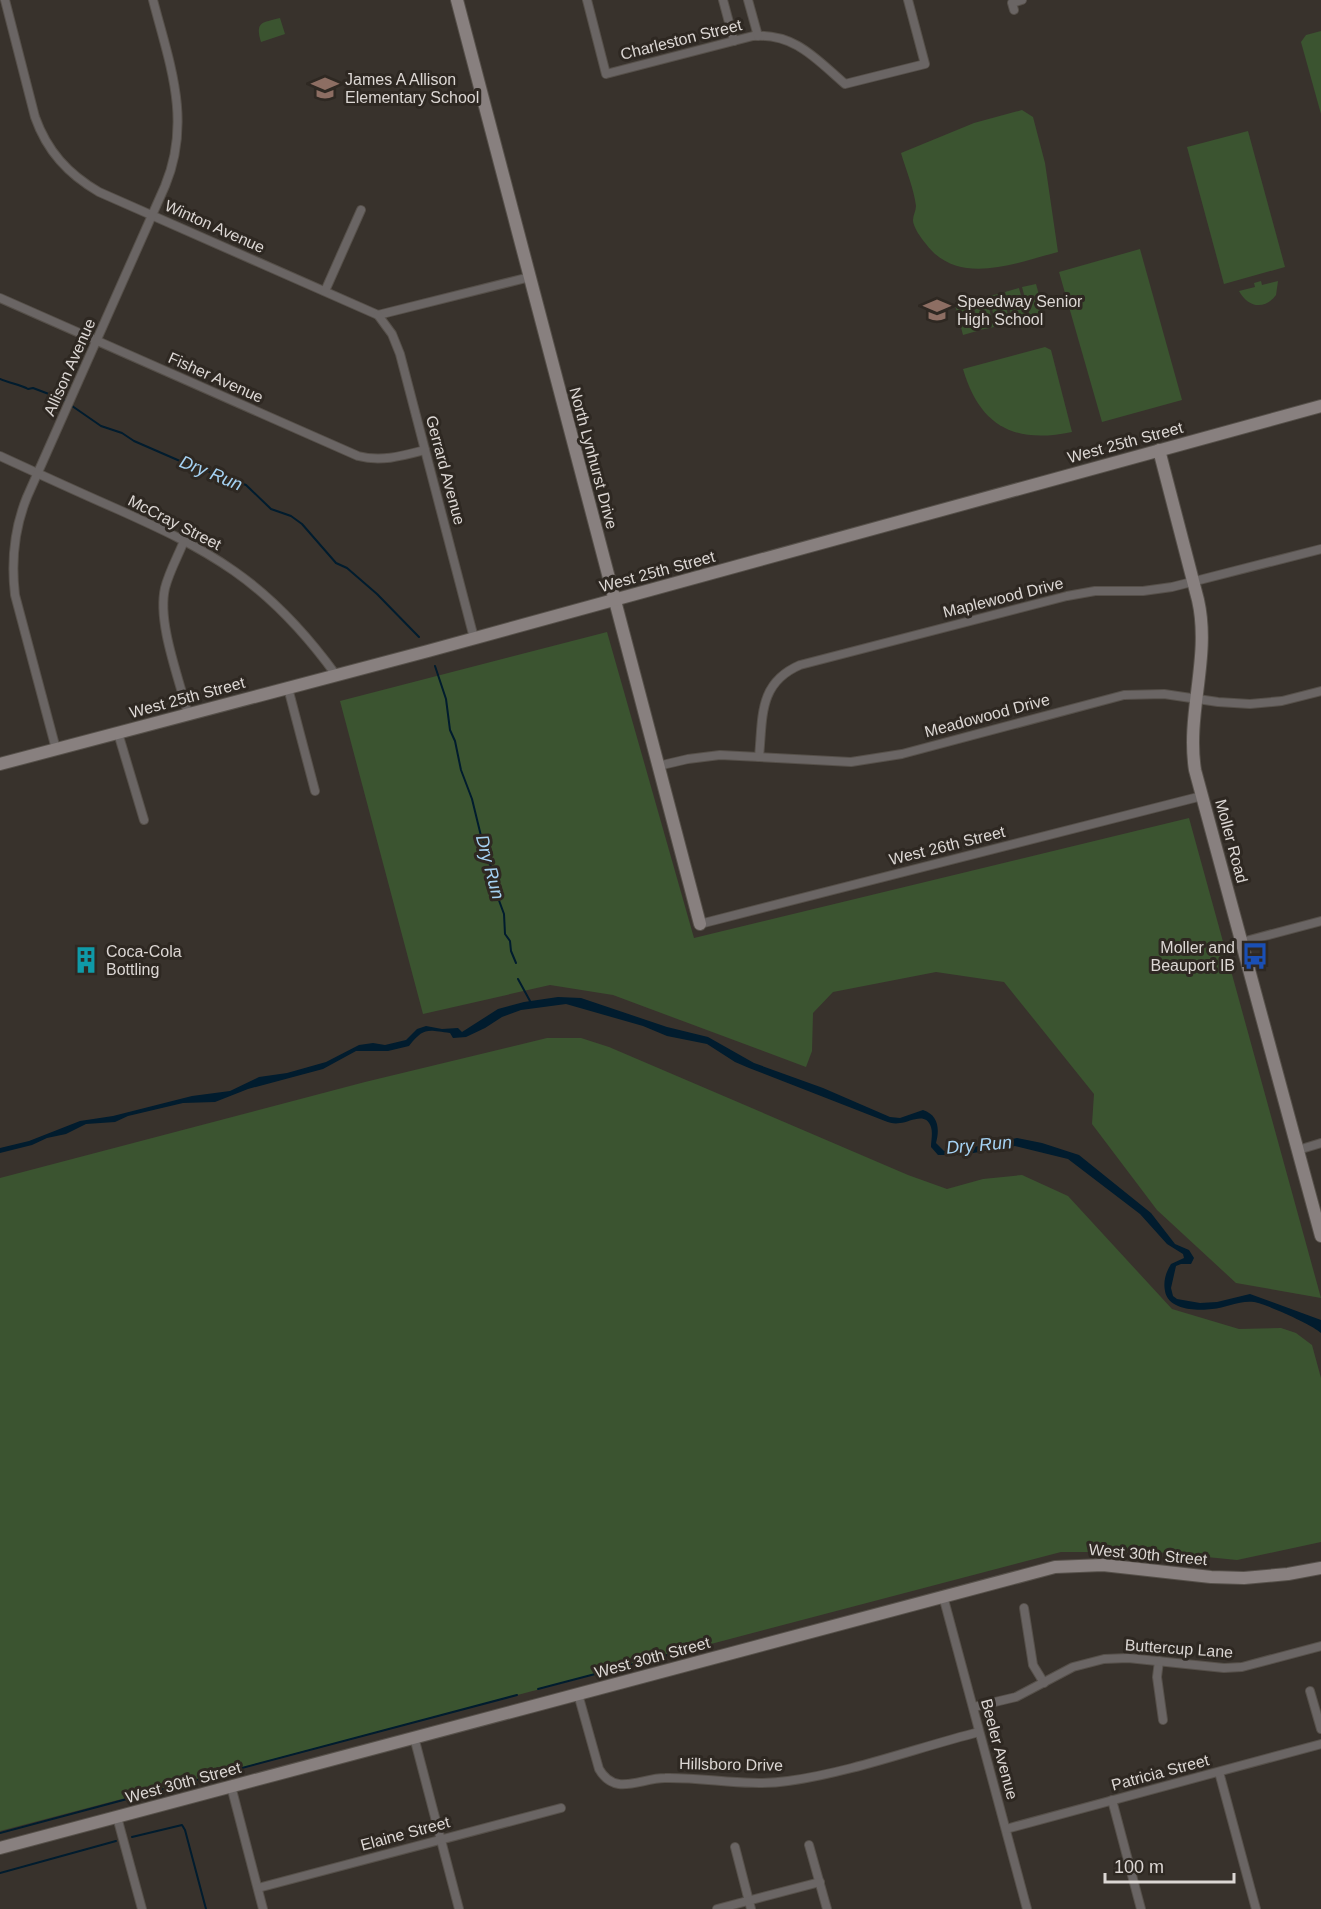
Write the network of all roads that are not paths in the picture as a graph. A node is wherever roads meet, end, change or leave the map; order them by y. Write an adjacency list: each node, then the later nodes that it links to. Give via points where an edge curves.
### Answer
1 (4, 0): 13 (street, Winton Avenue, via 35,117 52,150 85,183)
2 (153, 0): 13 (street, Allison Avenue, via 176,87 179,119 174,160)
3 (457, 0): 14 (street, North Lynhurst Drive)
4 (587, 0): 11 (street, Charleston Street, via 606,74)
5 (723, 0): 11 (street)
6 (748, 0): 10 (street)
7 (908, 0): 10 (street, Charleston Street, via 925,64 845,84 796,44 778,37)
8 (1022, 0): 9 (street, via 1012,3)
9 (1014, 10)
10 (758, 36): 11 (street, Charleston Street)
11 (734, 41)
12 (362, 210): 15 (street)
13 (152, 215): 15 (street, Winton Avenue); 18 (street, Allison Avenue)
14 (530, 277): 17 (street); 27 (street, North Lynhurst Drive)
15 (325, 291): 17 (street, Winton Avenue)
16 (0, 298): 18 (street, Fisher Avenue)
17 (378, 315): 20 (street, Gerrard Avenue, via 399,350)
18 (97, 340): 20 (street, Fisher Avenue, via 357,456 393,459); 23 (street, Allison Avenue)
19 (1321, 406): 21 (street, West 25th Street)
20 (425, 450): 28 (street, Gerrard Avenue)
21 (1159, 450): 26 (street, Moller Road); 27 (street, West 25th Street)
22 (0, 456): 23 (street, McCray Street)
23 (38, 474): 24 (street, McCray Street); 35 (street, Allison Avenue, via 16,531 14,583)
24 (184, 541): 29 (street, McCray Street, via 236,573 267,598 309,640); 33 (street, via 167,581 163,609)
25 (1321, 549): 26 (street, Maplewood Drive)
26 (1193, 582): 32 (street, Moller Road, via 1203,638); 36 (street, Maplewood Drive, via 1151,590 1071,595 800,665 781,675 768,691)
27 (614, 600): 28 (street, West 25th Street); 38 (street, North Lynhurst Drive)
28 (474, 638): 29 (street, West 25th Street)
29 (336, 675): 30 (street, West 25th Street)
30 (288, 688): 33 (street, West 25th Street); 39 (street)
31 (1321, 691): 32 (street, Meadowood Drive, via 1258,704)
32 (1196, 698): 36 (street, Meadowood Drive, via 1152,693 1116,697 871,760 831,762); 40 (street, Moller Road, via 1193,754)
33 (188, 714): 34 (street, West 25th Street)
34 (118, 732): 35 (street, West 25th Street); 41 (street)
35 (56, 749): 37 (street, West 25th Street)
36 (759, 757): 38 (street, Meadowood Drive, via 715,755)
37 (0, 764)
38 (658, 766): 43 (street, North Lynhurst Drive)
39 (315, 790)
40 (1202, 796): 43 (street, West 26th Street); 44 (street, Moller Road)
41 (144, 820)
42 (1320, 923): 44 (street)
43 (700, 924)
44 (1242, 942): 46 (street, Moller Road)
45 (1321, 1143): 46 (street)
46 (1298, 1150): 47 (street, Moller Road)
47 (1321, 1236)
48 (1321, 1568): 49 (street, West 30th Street, via 1235,1578 1075,1565)
49 (943, 1596): 55 (street, West 30th Street); 56 (street, Beeler Avenue)
50 (1024, 1608): 53 (street, via 1033,1665)
51 (1321, 1646): 52 (street, Buttercup Lane, via 1242,1667)
52 (1159, 1661): 53 (street, Buttercup Lane, via 1104,1659 1073,1667); 57 (street)
53 (1044, 1683): 56 (street, Buttercup Lane, via 1016,1697)
54 (1310, 1690): 58 (street)
55 (578, 1694): 59 (street, Hillsboro Drive, via 599,1769 617,1785 667,1778 786,1781); 60 (street, West 30th Street)
56 (974, 1707): 59 (street, Beeler Avenue)
57 (1163, 1719)
58 (1321, 1729)
59 (979, 1732): 67 (street, Beeler Avenue)
60 (414, 1737): 63 (street, West 30th Street); 68 (street)
61 (1321, 1744): 62 (street, Patricia Street)
62 (1219, 1772): 64 (street, Patricia Street); 82 (street)
63 (231, 1786): 66 (street, West 30th Street); 73 (street)
64 (1112, 1800): 67 (street, Patricia Street); 81 (street)
65 (561, 1808): 68 (street, Elaine Street)
66 (117, 1816): 71 (street, West 30th Street); 75 (street)
67 (1006, 1829): 80 (street, Beeler Avenue)
68 (440, 1839): 73 (street, Elaine Street); 77 (street)
69 (809, 1845): 72 (street)
70 (735, 1847): 74 (street)
71 (0, 1848)
72 (820, 1882): 74 (street); 79 (street)
73 (258, 1888): 76 (street)
74 (750, 1905): 78 (street)
75 (140, 1909)
76 (263, 1909)
77 (459, 1909)
78 (717, 1909)
79 (827, 1909)
80 (1028, 1909)
81 (1141, 1909)
82 (1256, 1909)

